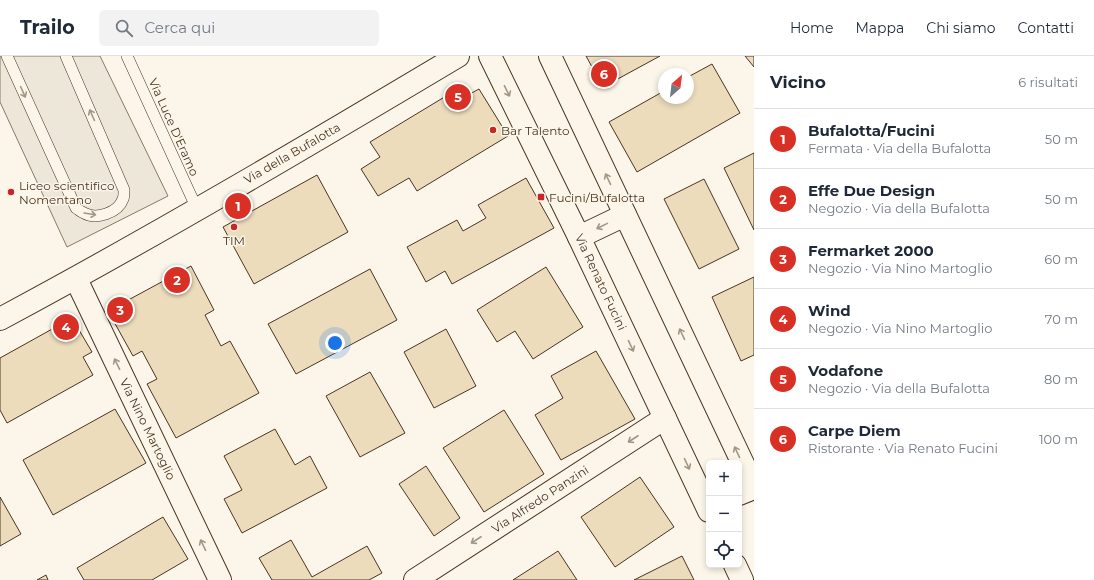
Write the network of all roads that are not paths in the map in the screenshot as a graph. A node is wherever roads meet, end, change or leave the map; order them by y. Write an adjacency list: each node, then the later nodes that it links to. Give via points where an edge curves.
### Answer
1 (7, 56): 2 (lane, one-way to 2, via 76,208 84,214 94,216 108,214 123,199 124,190)
2 (66, 56)
3 (127, 56): 7 (lane, Via Luce D'Eramo)
4 (458, 56): 7 (street, Via della Bufalotta)
5 (490, 56): 9 (street, Via Renato Fucini, one-way to 9)
6 (550, 56): 8 (street, one-way to 6)
7 (197, 209): 10 (street, Via della Bufalotta)
8 (625, 215): 9 (street, one-way to 9); 13 (street, one-way to 8)
9 (579, 237): 12 (street, Via Renato Fucini, one-way to 12)
10 (76, 279): 11 (street, Via della Bufalotta); 17 (street, Via Nino Martoglio, one-way to 10)
11 (0, 319)
12 (665, 418): 15 (street, Via Renato Fucini, one-way to 15); 18 (street, Via Alfredo Panzini, one-way to 18)
13 (754, 487): 14 (street)
14 (742, 493)
15 (706, 504)
16 (736, 568): 19 (street)
17 (220, 580)
18 (415, 580)
19 (742, 580)

